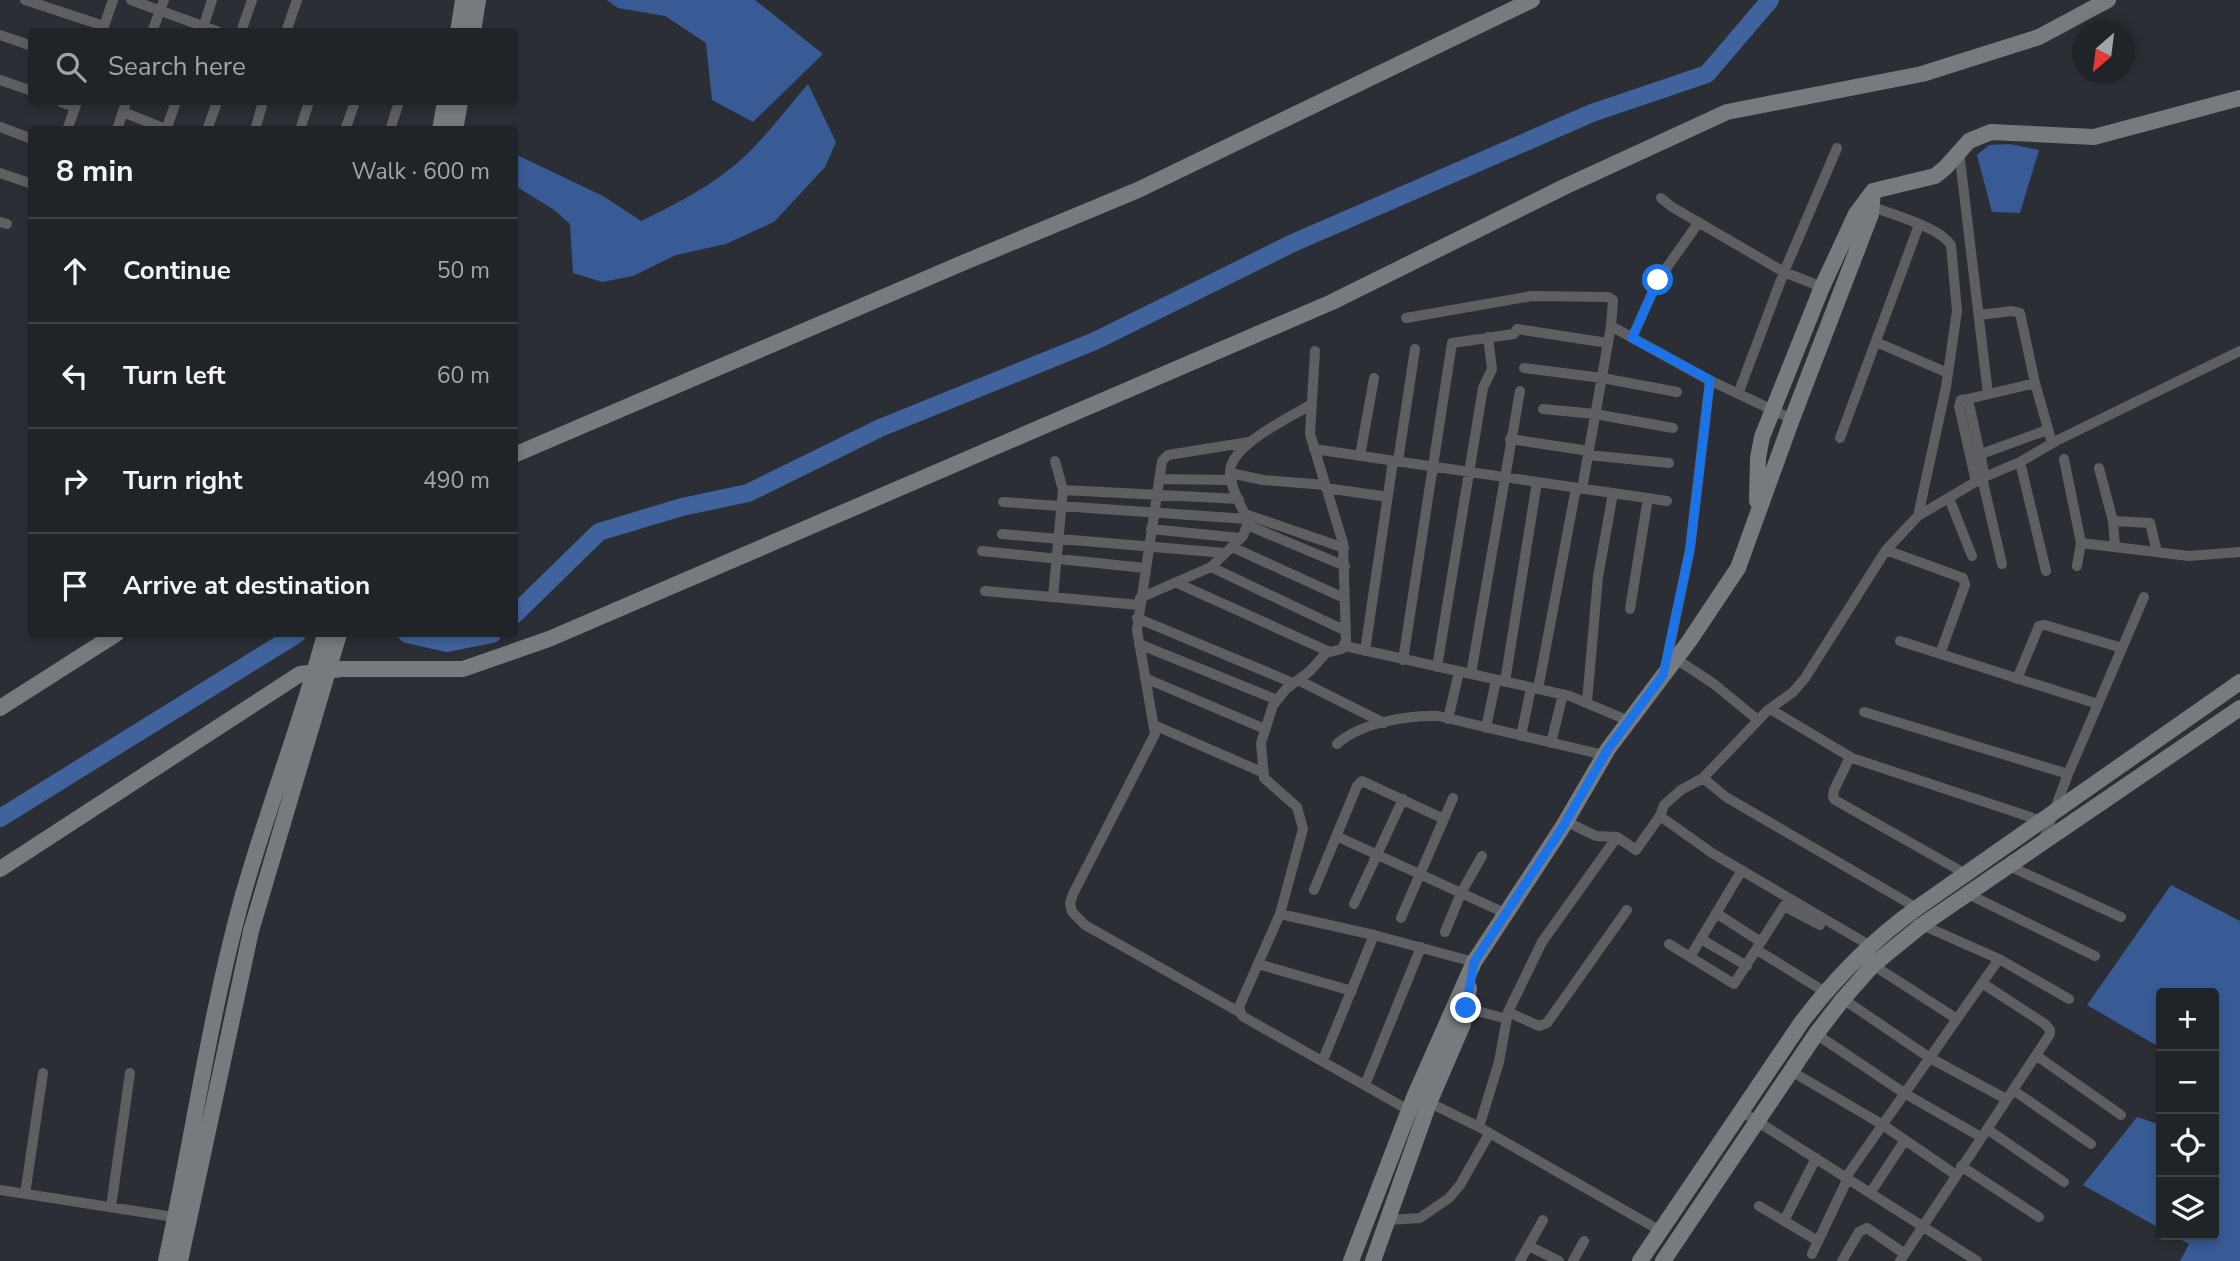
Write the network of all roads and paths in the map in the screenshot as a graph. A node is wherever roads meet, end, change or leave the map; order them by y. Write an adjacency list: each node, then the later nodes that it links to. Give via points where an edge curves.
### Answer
1 (25, 0): 12 (street)
2 (113, 0): 13 (street)
3 (131, 0): 11 (street)
4 (212, 0): 16 (street)
5 (251, 0): 17 (street)
6 (297, 0): 18 (street)
7 (463, 0): 19 (street)
8 (478, 0): 20 (street)
9 (1532, 0): 91 (street, via 1138,190)
10 (2108, 0): 213 (street, via 2039,37 1922,74 1727,113 1564,187 1332,302 549,639 463,669 342,669 300,674)
11 (162, 5): 14 (street); 15 (street)
12 (100, 28)
13 (103, 28)
14 (153, 28)
15 (200, 28)
16 (202, 28)
17 (242, 28)
18 (287, 28)
19 (459, 28)
20 (473, 28)
21 (0, 35): 22 (street)
22 (28, 45)
23 (0, 80): 24 (street)
24 (28, 90)
25 (2240, 99): 50 (street, via 2094,137 1991,132)
26 (76, 105): 36 (street)
27 (175, 105): 39 (street)
28 (216, 105): 40 (street)
29 (262, 105): 41 (street)
30 (308, 105): 42 (street)
31 (354, 105): 43 (street)
32 (398, 105): 44 (street)
33 (447, 105): 45 (street)
34 (449, 105): 46 (street)
35 (125, 107): 37 (street); 38 (street)
36 (68, 126)
37 (118, 126)
38 (161, 126)
39 (168, 126)
40 (208, 126)
41 (256, 126)
42 (301, 126)
43 (346, 126)
44 (391, 126)
45 (441, 126)
46 (454, 126)
47 (0, 127): 48 (street)
48 (28, 138)
49 (1837, 148): 57 (street)
50 (1959, 151): 54 (street, via 1935,176); 59 (street)
51 (0, 173): 52 (street)
52 (28, 183)
53 (1661, 198): 55 (street)
54 (1873, 199): 56 (street); 58 (street, via 1856,214); 83 (street)
55 (1699, 222): 57 (street); 63 (street, via 1658,280)
56 (1919, 225): 64 (street); 70 (street, via 1951,245 1957,311)
57 (1784, 272): 58 (street); 77 (street)
58 (1822, 287): 81 (street)
59 (1979, 315): 74 (street, via 2020,313); 78 (street)
60 (1406, 318): 61 (street, via 1532,296 1608,297 1613,300)
61 (1611, 326): 63 (street); 65 (street)
62 (1488, 337): 65 (street, via 1514,334 1517,329); 100 (street, via 1451,344); 102 (street, via 1492,369 1483,388)
63 (1632, 338): 73 (street)
64 (1876, 342): 70 (street); 86 (street)
65 (1608, 343): 72 (street)
66 (1415, 349): 97 (street)
67 (1315, 351): 79 (street)
68 (2240, 351): 89 (street)
69 (1524, 368): 72 (street)
70 (1948, 373): 121 (street)
71 (1374, 378): 93 (street)
72 (1602, 378): 76 (street); 82 (street)
73 (1710, 380): 77 (street); 170 (street, via 1690,549)
74 (2035, 383): 78 (street); 85 (street)
75 (1520, 391): 87 (street)
76 (1677, 392)
77 (1738, 394): 81 (street)
78 (1988, 394): 94 (street, via 1961,400 1959,406)
79 (1310, 405): 88 (street); 90 (street)
80 (1544, 409): 82 (street)
81 (1772, 410): 83 (street); 122 (street, via 1759,447)
82 (1595, 414): 84 (street); 92 (street)
83 (1792, 419): 122 (street)
84 (1672, 428)
85 (2048, 430): 89 (street); 94 (street)
86 (1840, 438)
87 (1510, 439): 92 (street); 104 (street)
88 (1249, 442): 103 (street, via 1233,460); 105 (street, via 1165,456)
89 (2052, 443): 98 (street)
90 (1314, 449): 93 (street); 108 (street)
91 (518, 453)
92 (1588, 453): 99 (street); 109 (street)
93 (1360, 456): 97 (street)
94 (1975, 457): 106 (street)
95 (2064, 459): 129 (street)
96 (1055, 461): 110 (street)
97 (1396, 461): 100 (street); 113 (street)
98 (2020, 462): 106 (street); 145 (street)
99 (1668, 463)
100 (1432, 466): 102 (street); 166 (street)
101 (2099, 468): 124 (street)
102 (1469, 472): 104 (street); 167 (street)
103 (1231, 477): 105 (street); 108 (street); 116 (street)
104 (1503, 477): 107 (street); 169 (street)
105 (1159, 479): 112 (street)
106 (1981, 479): 115 (street); 140 (street)
107 (1537, 482): 109 (street); 173 (street)
108 (1326, 486): 113 (street); 132 (street)
109 (1579, 488): 111 (street); 177 (street)
110 (1063, 490): 112 (street); 119 (street)
111 (1613, 493): 114 (street); 180 (street, via 1598,578)
112 (1156, 495): 116 (street); 120 (street)
113 (1388, 498): 162 (street)
114 (1648, 498): 117 (street); 152 (street)
115 (1948, 498): 121 (street); 138 (street)
116 (1239, 499): 123 (street)
117 (1667, 501)
118 (1003, 502): 119 (street)
119 (1062, 507): 120 (street); 128 (street)
120 (1154, 513): 123 (street); 125 (street)
121 (1918, 516): 134 (street)
122 (1756, 518): 165 (street, via 1738,568)
123 (1246, 519): 127 (street); 132 (street); 141 (street)
124 (2113, 521): 130 (street); 136 (street, via 2150,523)
125 (1151, 529): 127 (street); 131 (street)
126 (1002, 534): 128 (street)
127 (1240, 538): 133 (street)
128 (1058, 540): 131 (street); 139 (street)
129 (2081, 543): 130 (street); 142 (street)
130 (2115, 547): 136 (street)
131 (1148, 548): 133 (street); 144 (street)
132 (1344, 548): 141 (street)
133 (1228, 550): 143 (street); 150 (street)
134 (1886, 550): 164 (street, via 1964,578); 184 (street, via 1805,678)
135 (982, 551): 139 (street)
136 (2157, 552): 137 (street, via 2189,556)
137 (2240, 552)
138 (1972, 556)
139 (1056, 559): 144 (street); 148 (street)
140 (2002, 564)
141 (1345, 566): 150 (street)
142 (2077, 566)
143 (1211, 567): 146 (street); 154 (street)
144 (1145, 568): 151 (street)
145 (2046, 571)
146 (1177, 583): 151 (street); 163 (street)
147 (985, 591): 148 (street)
148 (1053, 597): 151 (street)
149 (2144, 597): 161 (street)
150 (1345, 598): 154 (street)
151 (1140, 602): 153 (street)
152 (1630, 609)
153 (1137, 618): 159 (street); 174 (street)
154 (1346, 631): 160 (street)
155 (111, 637): 182 (street)
156 (325, 637): 176 (street)
157 (338, 637): 176 (street)
158 (1900, 641): 164 (street)
159 (1139, 644): 171 (street); 179 (street)
160 (1345, 646): 162 (street); 163 (street)
161 (2122, 648): 172 (street, via 2039,626); 181 (street)
162 (1365, 651): 166 (street)
163 (1330, 652): 174 (street)
164 (1940, 654): 172 (street)
165 (1676, 659): 170 (street); 187 (street)
166 (1402, 660): 167 (street)
167 (1437, 667): 168 (street)
168 (1459, 672): 169 (street); 186 (street)
169 (1471, 674): 173 (street)
170 (1663, 675): 188 (street)
171 (1145, 678): 190 (street); 192 (street)
172 (2017, 679): 181 (street)
173 (1500, 681): 177 (street); 191 (street)
174 (1296, 682): 179 (street); 189 (street)
175 (2240, 682): 204 (street)
176 (318, 685): 283 (street, via 241,904 219,990)
177 (1535, 688): 178 (street); 193 (street)
178 (1563, 694): 180 (street); 194 (street)
179 (1277, 700): 192 (street)
180 (1587, 702): 188 (street)
181 (2098, 704): 199 (street)
182 (0, 708)
183 (2240, 708): 209 (street)
184 (1770, 709): 187 (street); 197 (street)
185 (1864, 712): 199 (street)
186 (1448, 719): 189 (street, via 1421,716); 191 (street)
187 (1758, 720): 200 (street)
188 (1629, 721): 196 (street)
189 (1384, 723): 195 (street, via 1346,735)
190 (1154, 725): 198 (street); 250 (street, via 1155,734 1073,894 1072,912 1085,925)
191 (1486, 728): 193 (street)
192 (1265, 729): 198 (street, via 1261,743)
193 (1521, 736): 194 (street)
194 (1551, 743): 196 (street)
195 (1337, 744)
196 (1604, 755): 206 (street)
197 (1850, 757): 204 (street); 216 (street, via 1834,790 1835,800)
198 (1264, 774): 225 (street, via 1273,788 1297,807 1303,822)
199 (2068, 774): 204 (street)
200 (1703, 778): 203 (street, via 1664,804); 221 (street, via 1726,797)
201 (1453, 798): 205 (street)
202 (1403, 799): 205 (street); 207 (street, via 1362,781); 210 (street)
203 (1660, 816): 208 (street, via 1636,850); 214 (street)
204 (2047, 817): 209 (street); 216 (street)
205 (1444, 819): 215 (street)
206 (1565, 821): 208 (street, via 1596,836); 223 (street)
207 (1336, 836): 210 (street); 217 (street)
208 (1617, 837): 251 (street, via 1542,942)
209 (2042, 844): 212 (street)
210 (1377, 854): 215 (street); 220 (street)
211 (1482, 856): 218 (street)
212 (2009, 866): 219 (street); 226 (street)
213 (0, 869)
214 (1742, 870): 224 (street); 234 (street)
215 (1419, 874): 218 (street); 227 (street)
216 (1966, 874): 221 (street)
217 (1314, 890)
218 (1461, 893): 223 (street); 230 (street)
219 (1968, 894): 228 (street); 237 (street)
220 (1354, 904)
221 (1917, 908): 234 (street)
222 (1627, 910): 251 (street, via 1547,1023 1539,1026)
223 (1505, 913): 240 (street)
224 (1716, 913): 232 (street); 235 (street)
225 (1280, 914): 231 (street); 241 (street)
226 (2121, 917)
227 (1401, 918)
228 (1922, 925): 239 (street); 242 (street)
229 (1822, 926): 235 (street, via 1784,905)
230 (1445, 932)
231 (1374, 935): 236 (street); 245 (street)
232 (1701, 939): 238 (street); 243 (street)
233 (1669, 944): 238 (street)
234 (1868, 945): 246 (street)
235 (1759, 946): 243 (street); 246 (street)
236 (1421, 947): 240 (street); 260 (street)
237 (2095, 956)
238 (1690, 957): 243 (street, via 1732,984)
239 (1999, 959): 244 (street); 248 (street)
240 (1474, 962): 249 (street); 263 (street)
241 (1258, 964): 245 (street); 250 (street)
242 (1873, 965): 247 (street); 252 (street)
243 (1747, 966)
244 (1982, 983): 252 (street); 254 (street, via 2050,1030)
245 (1352, 991): 256 (street)
246 (1825, 992): 264 (street)
247 (1843, 999): 253 (street); 255 (street)
248 (2069, 999)
249 (1466, 1008): 251 (street); 263 (street, via 1463,1024)
250 (1239, 1012): 256 (street)
251 (1508, 1015): 268 (street)
252 (1957, 1018): 255 (street)
253 (1816, 1034): 257 (street); 261 (street)
254 (2037, 1056): 262 (street); 265 (street)
255 (1930, 1058): 261 (street); 262 (street)
256 (1323, 1060): 260 (street)
257 (1791, 1071): 266 (street); 267 (street)
258 (43, 1073): 279 (street)
259 (130, 1073): 281 (street)
260 (1365, 1085): 263 (street)
261 (1905, 1093): 267 (street); 270 (street)
262 (2009, 1094): 270 (street); 272 (street)
263 (1419, 1106): 268 (street); 284 (street); 296 (street)
264 (1741, 1111): 266 (street); 288 (street)
265 (2121, 1115)
266 (1756, 1121): 273 (street); 302 (street)
267 (1883, 1125): 271 (street); 275 (street)
268 (1479, 1127): 269 (street)
269 (1489, 1133): 284 (street, via 1449,1198 1420,1218); 288 (street)
270 (1984, 1133): 274 (street); 276 (street)
271 (1905, 1140): 274 (street); 278 (street)
272 (2091, 1144)
273 (1816, 1158): 275 (street); 286 (street)
274 (1958, 1171): 282 (street); 287 (street)
275 (1847, 1177): 278 (street); 290 (street)
276 (2064, 1182)
277 (0, 1190): 279 (street)
278 (1871, 1192): 287 (street)
279 (25, 1194): 281 (street)
280 (1759, 1206): 286 (street)
281 (111, 1207): 283 (street)
282 (2039, 1217)
283 (183, 1219): 294 (street); 295 (street)
284 (1388, 1220): 297 (street)
285 (1543, 1220): 291 (street)
286 (1784, 1221): 290 (street)
287 (1923, 1225): 293 (street); 304 (street)
288 (1659, 1230): 301 (street)
289 (1584, 1241): 300 (street)
290 (1818, 1241): 292 (street)
291 (1529, 1246): 298 (street); 299 (street)
292 (1812, 1254)
293 (1903, 1258): 303 (street, via 1867,1227)
294 (166, 1261)
295 (180, 1261)
296 (1351, 1261)
297 (1373, 1261)
298 (1520, 1261)
299 (1559, 1261)
300 (1573, 1261)
301 (1640, 1261)
302 (1662, 1261)
303 (1842, 1261)
304 (1977, 1261)

